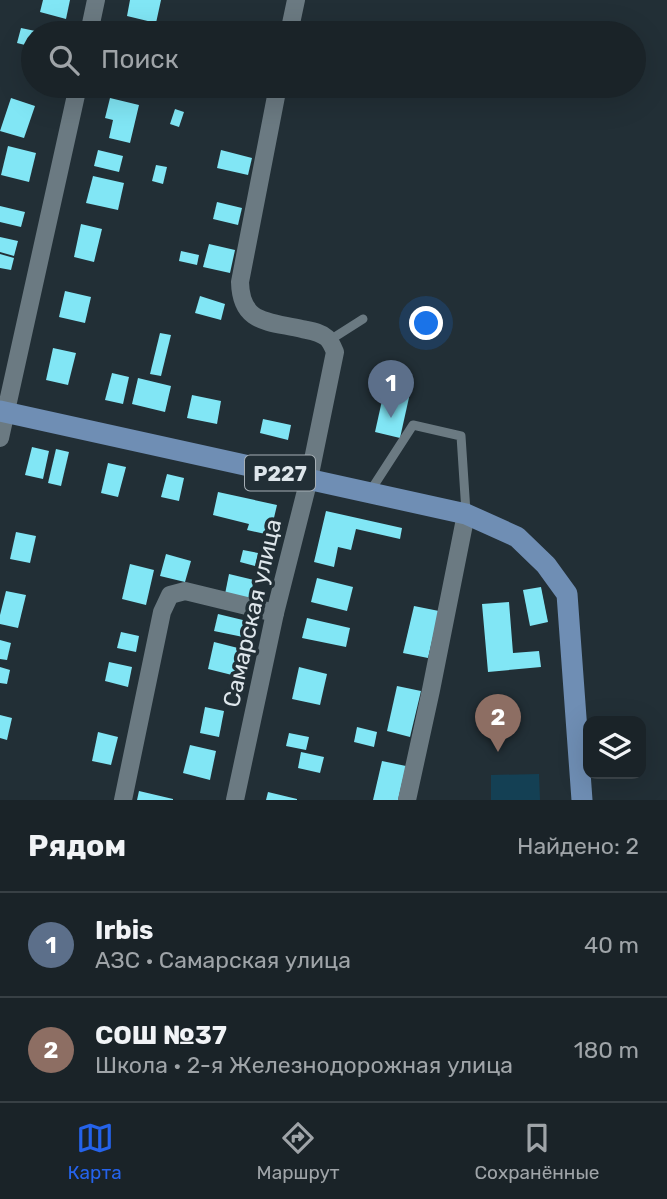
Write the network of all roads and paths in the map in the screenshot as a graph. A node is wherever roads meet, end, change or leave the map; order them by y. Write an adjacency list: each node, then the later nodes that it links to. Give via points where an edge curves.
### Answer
1 (96, 0): 3 (street)
2 (296, 0): 4 (street)
3 (92, 21)
4 (292, 21)
5 (75, 98): 9 (street)
6 (276, 98): 8 (street, via 240,295 244,307 260,320 319,332)
7 (363, 319): 8 (lane)
8 (330, 340): 11 (street, Самарская улица, via 335,352)
9 (2, 412): 10 (street); 11 (main road, Р227)
10 (0, 438)
11 (309, 479): 12 (main road, Р227); 14 (street, Самарская улица)
12 (369, 492): 13 (main road, Р227); 13 (lane, via 413,425 461,436)
13 (466, 514): 17 (street); 18 (main road, Р227, via 517,537 567,594)
14 (275, 613): 15 (street, via 185,591 170,595 162,612); 16 (street, Самарская улица)
15 (123, 800)
16 (235, 800)
17 (407, 800)
18 (582, 800)

